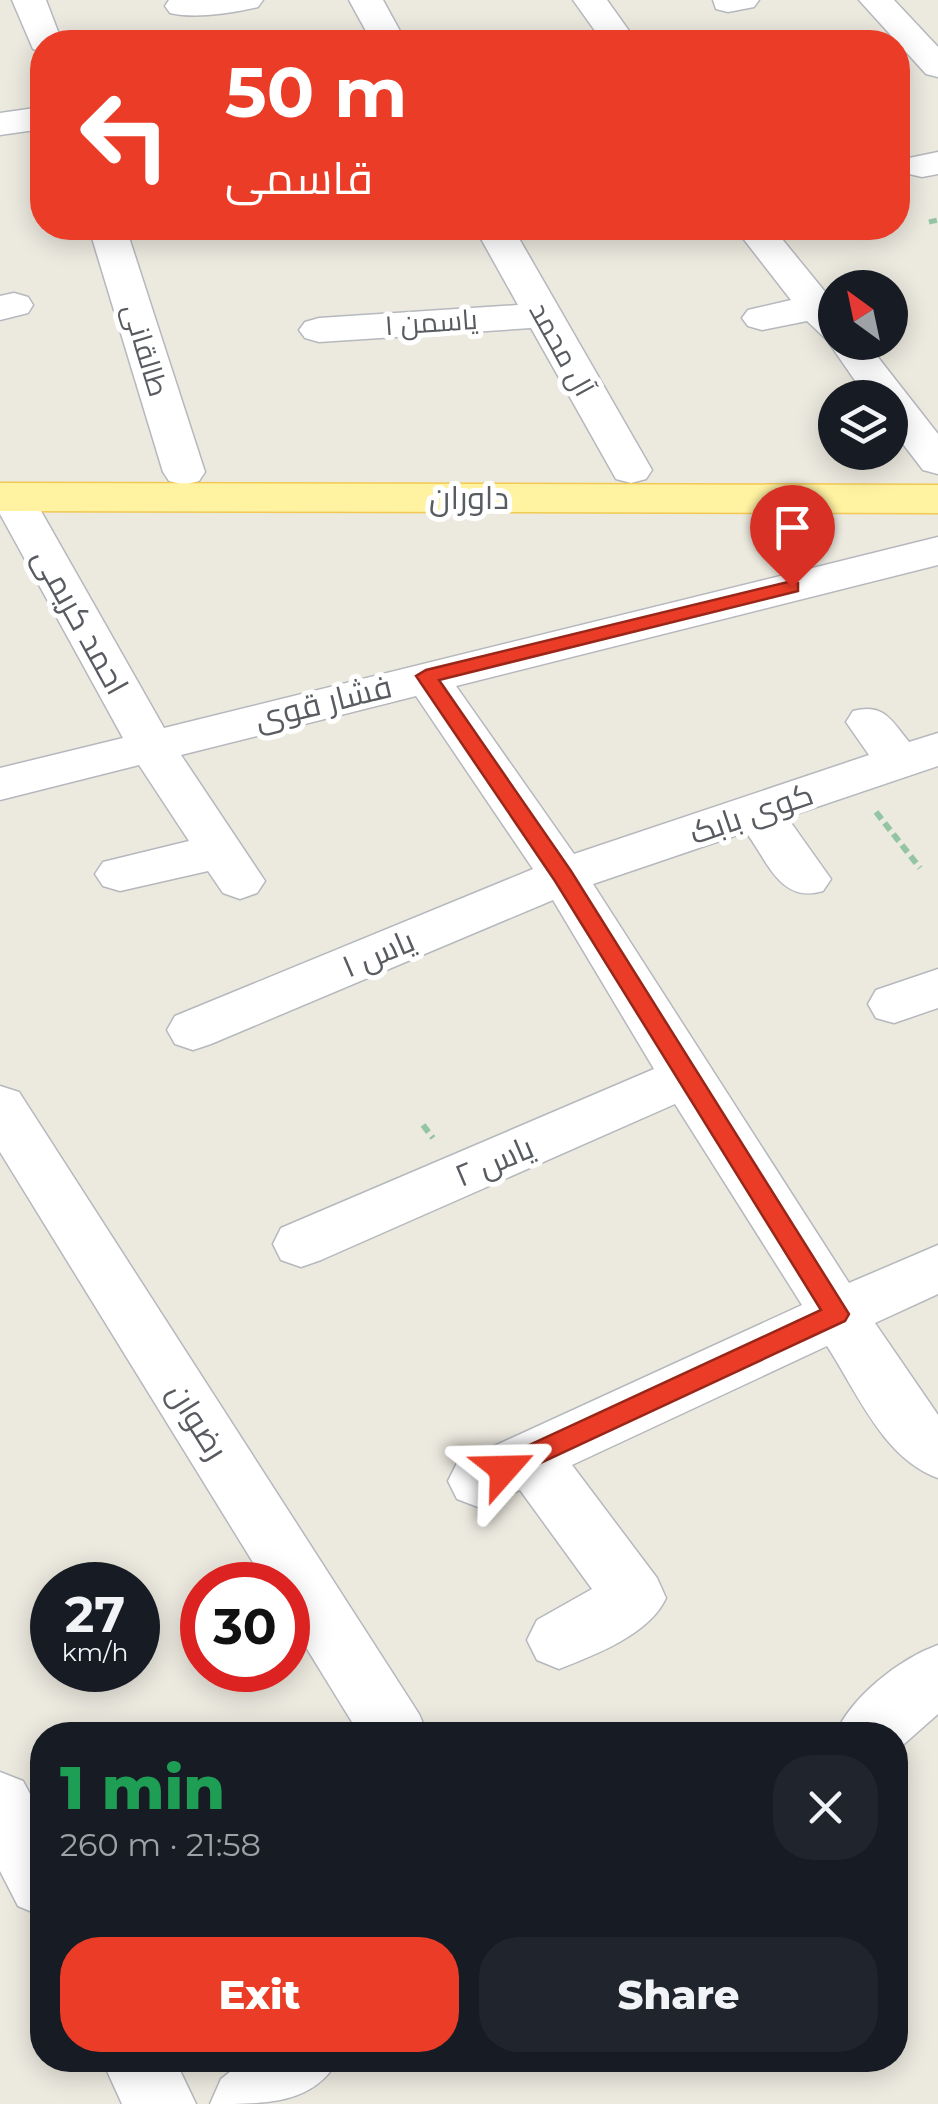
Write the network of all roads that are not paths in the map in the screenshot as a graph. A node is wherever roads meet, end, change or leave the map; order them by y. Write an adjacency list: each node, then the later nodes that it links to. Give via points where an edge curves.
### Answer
1 (246, 0): 5 (street)
2 (366, 0): 8 (street)
3 (590, 0): 9 (street)
4 (876, 0): 10 (street)
5 (182, 6)
6 (36, 19): 7 (street)
7 (0, 20)
8 (383, 30)
9 (611, 30)
10 (899, 30)
11 (30, 120): 12 (street)
12 (0, 124)
13 (112, 240): 26 (street, طالقانی)
14 (501, 240): 17 (street, آل محمد)
15 (763, 240): 16 (street)
16 (818, 309)
17 (543, 315): 20 (street, یاسمن ۱); 25 (street, آل محمد)
18 (762, 318): 19 (street)
19 (818, 319)
20 (324, 320)
21 (858, 360): 22 (street)
22 (874, 380)
23 (908, 423): 24 (street)
24 (938, 461)
25 (630, 470): 27 (main road, داوران); 28 (main road, داوران)
26 (184, 472): 28 (main road, داوران); 29 (main road, داوران)
27 (938, 472)
28 (418, 484): 29 (main road, داوران); 30 (main road, داوران)
29 (4, 489): 34 (street, احمد کریمی)
30 (938, 499)
31 (938, 551): 32 (street, فشار قوی)
32 (426, 676): 34 (street, فشار قوی); 39 (street)
33 (869, 722): 35 (street)
34 (150, 745): 36 (street, فشار قوی); 38 (street, احمد کریمی, via 230,866)
35 (919, 756): 37 (street, کوی بابک)
36 (0, 784)
37 (757, 811): 39 (street, کوی بابک); 40 (street)
38 (120, 874)
39 (563, 876): 41 (street, یاس ۱); 42 (street)
40 (806, 878)
41 (193, 1030)
42 (686, 1077): 44 (street, یاس ۲); 46 (street)
43 (0, 1107): 50 (street, رضوان)
44 (301, 1244)
45 (938, 1268): 46 (street)
46 (836, 1314): 47 (street, via 910,1426); 48 (street, via 504,1469 635,1598)
47 (938, 1452)
48 (560, 1640)
49 (938, 1674): 51 (street)
50 (388, 1722)
51 (882, 1722)
52 (0, 1803): 53 (street)
53 (30, 1860)
54 (143, 2072): 56 (street)
55 (287, 2072): 57 (street)
56 (160, 2104)
57 (246, 2104)

